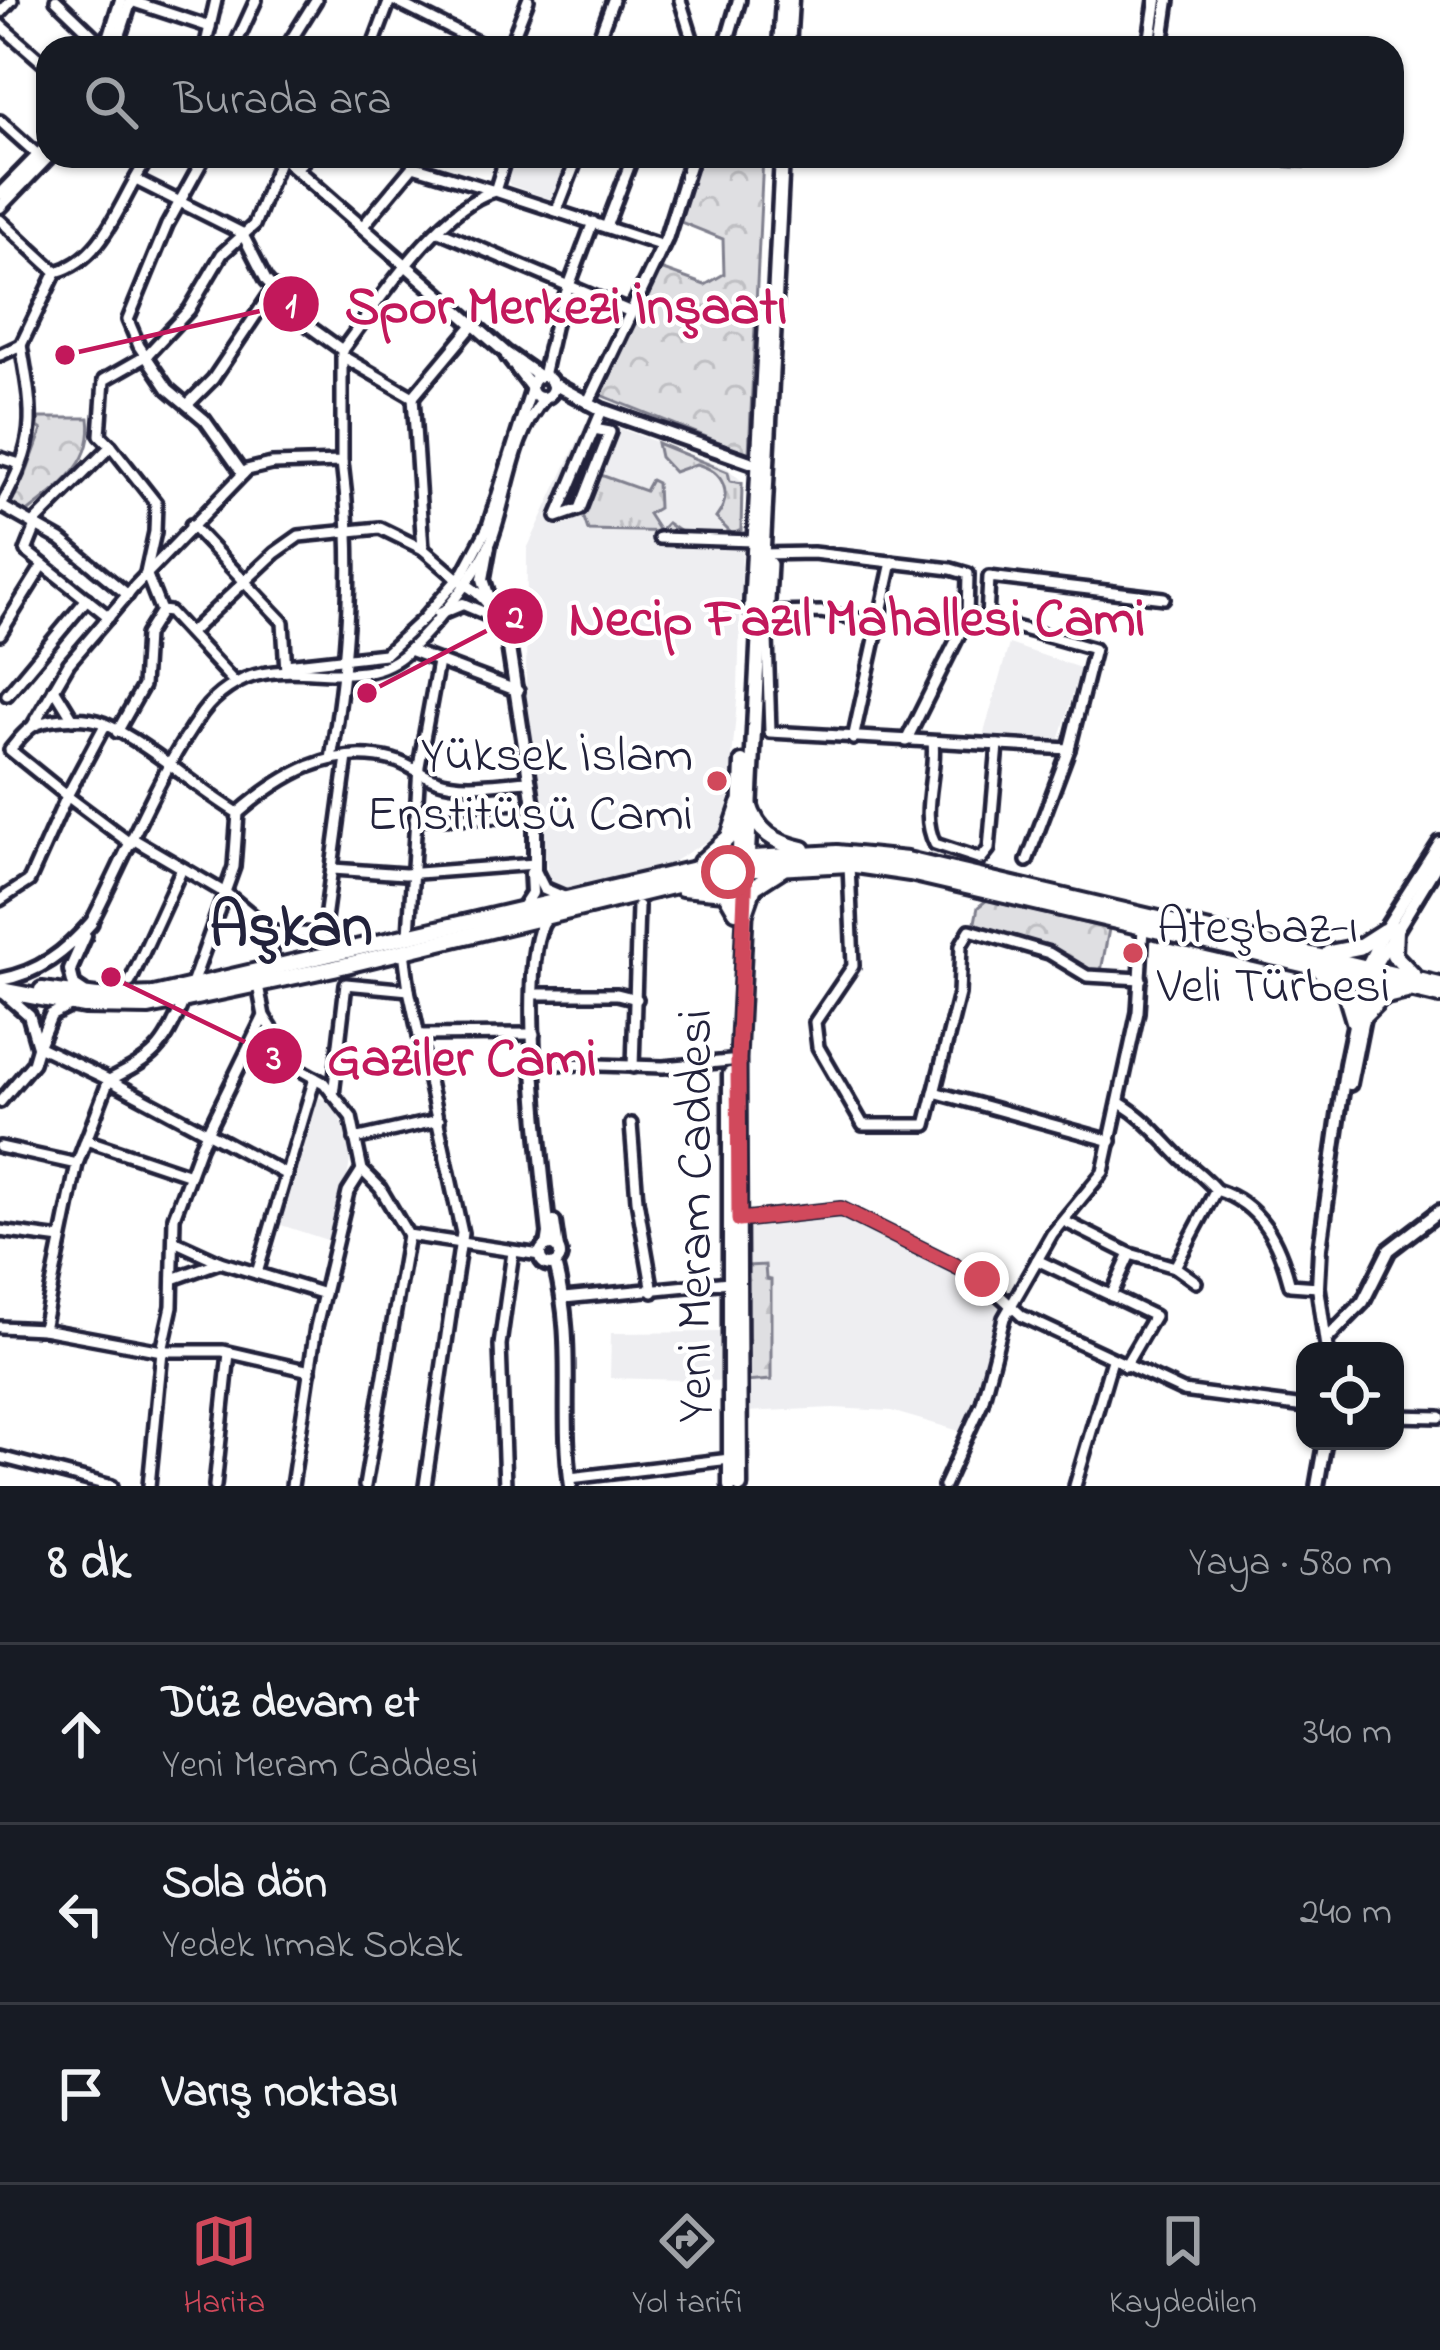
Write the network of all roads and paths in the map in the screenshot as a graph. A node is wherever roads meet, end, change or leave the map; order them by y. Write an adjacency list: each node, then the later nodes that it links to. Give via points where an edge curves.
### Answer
1 (12, 0): 17 (street)
2 (56, 0): 21 (street)
3 (121, 0): 22 (street)
4 (131, 0): 20 (street); 23 (street)
5 (216, 0): 20 (street)
6 (256, 0): 25 (street)
7 (316, 0): 26 (street)
8 (392, 0): 18 (street); 27 (street)
9 (422, 0): 18 (street)
10 (528, 0): 29 (street)
11 (613, 0): 30 (street)
12 (680, 0): 31 (street)
13 (739, 0): 32 (street)
14 (787, 0): 33 (main road)
15 (1156, 0): 34 (street)
16 (1168, 0): 35 (street)
17 (0, 14)
18 (418, 14): 28 (street)
19 (0, 25): 36 (street)
20 (210, 27): 24 (street)
21 (96, 36)
22 (112, 36)
23 (114, 36)
24 (208, 36)
25 (240, 36)
26 (294, 36)
27 (377, 36)
28 (458, 36)
29 (514, 36)
30 (600, 36)
31 (691, 36)
32 (728, 36)
33 (785, 36)
34 (1151, 36)
35 (1163, 36)
36 (36, 56)
37 (0, 121): 38 (street)
38 (36, 150)
39 (36, 163): 54 (street)
40 (36, 165): 56 (street)
41 (144, 168): 52 (street)
42 (199, 168): 55 (street)
43 (276, 168): 63 (street, via 254,225)
44 (296, 168): 60 (street)
45 (410, 168): 60 (street)
46 (433, 168): 53 (street)
47 (501, 168): 53 (street)
48 (573, 168): 57 (street)
49 (628, 168): 61 (street)
50 (688, 168): 64 (street)
51 (777, 168): 85 (main road, Yeni Meram Caddesi)
52 (138, 181): 55 (street); 66 (street, via 74,267)
53 (491, 192): 57 (street); 62 (street, via 471,198)
54 (0, 194)
55 (179, 201): 63 (street); 74 (street, via 128,320)
56 (0, 207)
57 (556, 210): 59 (street)
58 (0, 220): 66 (street)
59 (593, 222): 61 (street); 67 (street)
60 (363, 226): 65 (street)
61 (606, 227): 64 (street)
62 (439, 231): 65 (street); 67 (street)
63 (242, 233): 68 (street); 74 (street)
64 (662, 246): 69 (street)
65 (406, 265): 70 (street); 72 (street)
66 (56, 272): 71 (street)
67 (569, 284): 69 (street); 75 (street)
68 (274, 288): 72 (street); 78 (street)
69 (631, 312): 77 (street)
70 (474, 324): 75 (street); 76 (street)
71 (21, 344): 73 (street); 84 (street, via 33,421)
72 (342, 353): 76 (street); 83 (street)
73 (0, 355)
74 (146, 356): 78 (street); 81 (street, via 104,380 100,435)
75 (541, 387): 77 (street); 92 (street); 99 (street)
76 (413, 397): 94 (street)
77 (583, 402): 79 (street)
78 (188, 404): 86 (street)
79 (602, 410): 80 (street); 85 (street)
80 (594, 429): 80 (street, via 579,464 557,517 580,509 610,433)
81 (111, 446): 88 (street); 97 (street, via 156,502)
82 (0, 458): 84 (street)
83 (342, 461): 86 (street, via 272,464); 90 (street)
84 (20, 464): 87 (street)
85 (762, 467): 93 (main road, Yeni Meram Caddesi)
86 (243, 474): 89 (street)
87 (1, 507): 88 (street)
88 (34, 525): 96 (street, via 26,551); 100 (street)
89 (191, 525): 97 (street); 98 (street)
90 (350, 529): 94 (street, via 380,527); 98 (street, via 299,536); 112 (street)
91 (659, 538): 93 (street)
92 (489, 546): 99 (street); 105 (street, via 483,579)
93 (757, 549): 95 (street); 106 (street, via 772,564); 136 (main road, Yeni Meram Caddesi)
94 (423, 550): 99 (street)
95 (892, 562): 108 (street); 125 (street, via 968,574 967,619)
96 (43, 565): 102 (street); 110 (street)
97 (146, 574): 100 (street); 103 (street)
98 (245, 582): 109 (street); 114 (street, via 283,622)
99 (460, 582): 104 (street); 105 (street); 112 (street, via 385,653)
100 (128, 595): 107 (street)
101 (1164, 598): 128 (street, via 989,577 987,619 1094,649)
102 (87, 599): 107 (street); 119 (street)
103 (161, 611): 109 (street); 123 (street, via 146,635 143,686)
104 (439, 614): 105 (street, via 463,604); 111 (street)
105 (492, 614): 118 (street)
106 (768, 614): 108 (street, via 820,612); 124 (street, via 770,732)
107 (109, 617): 117 (street)
108 (878, 623): 124 (street)
109 (190, 633): 116 (street)
110 (0, 634)
111 (409, 650): 113 (street); 115 (street, via 386,668)
112 (346, 658): 114 (street); 115 (street)
113 (438, 662): 118 (street); 133 (street)
114 (286, 668): 115 (street); 116 (street)
115 (345, 675): 131 (street)
116 (235, 683): 132 (street, via 204,710)
117 (54, 688): 120 (street); 121 (street)
118 (514, 691): 134 (street)
119 (7, 695)
120 (73, 719): 121 (street); 122 (street)
121 (33, 725): 129 (street)
122 (105, 725): 123 (street); 135 (street)
123 (117, 732): 132 (street)
124 (853, 739): 125 (street)
125 (906, 741): 126 (street)
126 (933, 742): 127 (street); 127 (street, via 932,839 974,859 989,849)
127 (998, 746): 128 (street)
128 (1069, 749): 144 (street)
129 (5, 754): 135 (street)
130 (347, 757): 131 (street); 133 (street, via 376,756); 150 (street)
131 (332, 758): 137 (street, via 274,783)
132 (170, 766): 137 (street); 140 (street)
133 (419, 771): 134 (street, via 460,784); 139 (street)
134 (527, 781): 138 (street)
135 (68, 796): 140 (street); 156 (street, via 29,881)
136 (744, 804): 142 (main road, via 772,840); 146 (main road, Yeni Meram Caddesi); 151 (main road, via 725,843)
137 (238, 813): 154 (street)
138 (531, 817): 139 (street); 145 (street)
139 (415, 818): 152 (street)
140 (132, 842): 149 (street); 161 (street)
141 (1440, 843): 164 (street)
142 (819, 853): 146 (main road); 168 (main road, via 923,863)
143 (1440, 859): 164 (street)
144 (1028, 861)
145 (532, 864): 152 (street); 155 (street, via 544,890); 158 (street, via 532,893)
146 (742, 864): 148 (main road); 151 (main road); 153 (main road); 159 (main road, Yeni Meram Caddesi)
147 (849, 864): 148 (main road); 163 (main road); 194 (street, via 853,966 815,1022 818,1047 862,1125 926,1125)
148 (790, 866): 159 (main road, via 759,882)
149 (182, 868): 154 (street); 172 (street)
150 (333, 868): 152 (street); 165 (street, via 322,934)
151 (688, 871): 155 (main road)
152 (411, 873): 166 (street)
153 (671, 886): 159 (main road, via 718,890); 160 (main road)
154 (227, 894): 165 (street); 175 (street)
155 (572, 899): 158 (main road)
156 (0, 901)
157 (638, 907): 180 (street)
158 (521, 910): 166 (main road)
159 (741, 912): 189 (main road, Yeni Meram Caddesi); 211 (main road, Yeni Meram Caddesi)
160 (548, 916): 162 (main road); 167 (street)
161 (91, 922): 173 (street, via 52,960); 181 (street, via 70,977)
162 (509, 925): 166 (main road); 167 (street)
163 (1143, 928): 168 (main road); 171 (street)
164 (1390, 930): 168 (main road, via 1354,950); 170 (street); 176 (main road, via 1397,962)
165 (273, 932): 169 (street)
166 (406, 943): 169 (main road); 174 (main road); 177 (street)
167 (534, 946): 179 (street)
168 (1311, 959): 170 (main road); 185 (main road, via 1341,985)
169 (271, 968): 175 (main road)
170 (1368, 973): 176 (main road); 178 (main road); 185 (street)
171 (1141, 979): 194 (street, via 1087,976 1049,953 970,930); 197 (street)
172 (130, 982)
173 (0, 985): 181 (main road); 183 (main road); 188 (street, via 29,1015)
174 (258, 985): 182 (main road); 184 (street)
175 (191, 986): 181 (main road)
176 (1438, 988): 178 (main road)
177 (409, 991): 187 (street); 195 (street, via 346,984)
178 (1417, 991): 185 (main road, via 1388,994)
179 (534, 994): 180 (street); 186 (street)
180 (637, 998): 191 (street)
181 (97, 1002): 182 (main road); 183 (main road)
182 (182, 1002): 193 (street, via 154,1056)
183 (71, 1004): 188 (street, via 51,1015)
184 (264, 1016): 192 (street, via 297,1068); 200 (street)
185 (1358, 1019): 228 (street)
186 (534, 1034): 187 (street); 190 (street)
187 (419, 1035): 198 (street)
188 (38, 1046): 193 (street); 196 (street)
189 (730, 1060): 191 (street); 226 (main road, Yeni Meram Caddesi)
190 (534, 1063): 191 (street); 218 (street)
191 (633, 1067)
192 (315, 1078): 195 (street); 207 (street)
193 (109, 1080): 200 (street); 202 (street)
194 (934, 1092): 203 (street)
195 (334, 1095): 201 (street)
196 (0, 1102)
197 (1120, 1103): 203 (street); 209 (street)
198 (440, 1120): 201 (street); 217 (street)
199 (631, 1124): 229 (street)
200 (206, 1133): 207 (street); 208 (street)
201 (355, 1138): 206 (street)
202 (86, 1140): 205 (street); 208 (street)
203 (1111, 1141): 212 (street, via 1099,1180)
204 (0, 1147): 205 (street)
205 (77, 1164): 215 (street)
206 (362, 1171): 214 (street); 230 (street, via 348,1192)
207 (286, 1174): 224 (street)
208 (190, 1175): 216 (street)
209 (1216, 1190): 223 (street); 228 (street, via 1255,1209 1290,1285)
210 (1440, 1210): 237 (street, via 1389,1250 1363,1303)
211 (739, 1220): 233 (street, via 841,1209 982,1279); 258 (main road, Yeni Meram Caddesi)
212 (1064, 1220): 220 (street); 221 (street)
213 (0, 1232): 215 (street)
214 (408, 1235): 217 (street); 254 (street)
215 (61, 1239): 235 (street)
216 (174, 1241): 222 (street); 225 (street)
217 (460, 1244): 219 (street); 255 (street)
218 (548, 1250): 219 (street); 232 (street, via 546,1264 555,1264)
219 (513, 1252): 256 (street, via 500,1345)
220 (1130, 1254): 223 (street); 231 (street)
221 (1037, 1260): 231 (street); 233 (street)
222 (220, 1262): 224 (street); 225 (street)
223 (1175, 1267): 227 (street)
224 (257, 1274): 230 (street)
225 (173, 1279): 238 (street)
226 (730, 1282): 229 (street); 248 (main road, Yeni Meram Caddesi)
227 (1196, 1282)
228 (1318, 1287): 236 (street)
229 (653, 1292): 232 (street)
230 (324, 1294): 242 (street)
231 (1111, 1296): 241 (street, via 1154,1316)
232 (564, 1298): 249 (street)
233 (1010, 1306): 240 (street); 259 (street, via 982,1402)
234 (0, 1327): 235 (street)
235 (43, 1329): 238 (street)
236 (1325, 1342)
237 (1329, 1342)
238 (162, 1351): 239 (street); 251 (street)
239 (229, 1352): 242 (street); 252 (street)
240 (1112, 1360): 241 (street); 260 (street)
241 (1125, 1366): 243 (street, via 1183,1391)
242 (310, 1371): 253 (street)
243 (1296, 1406)
244 (1404, 1416): 245 (street)
245 (1440, 1417)
246 (1324, 1450): 261 (street)
247 (0, 1457): 250 (street)
248 (730, 1459): 249 (street); 257 (main road, Yeni Meram Caddesi)
249 (571, 1482)
250 (106, 1485)
251 (149, 1486)
252 (215, 1486)
253 (292, 1486)
254 (365, 1486)
255 (424, 1486)
256 (505, 1486)
257 (730, 1486)
258 (740, 1486)
259 (944, 1486)
260 (1075, 1486)
261 (1318, 1486)

